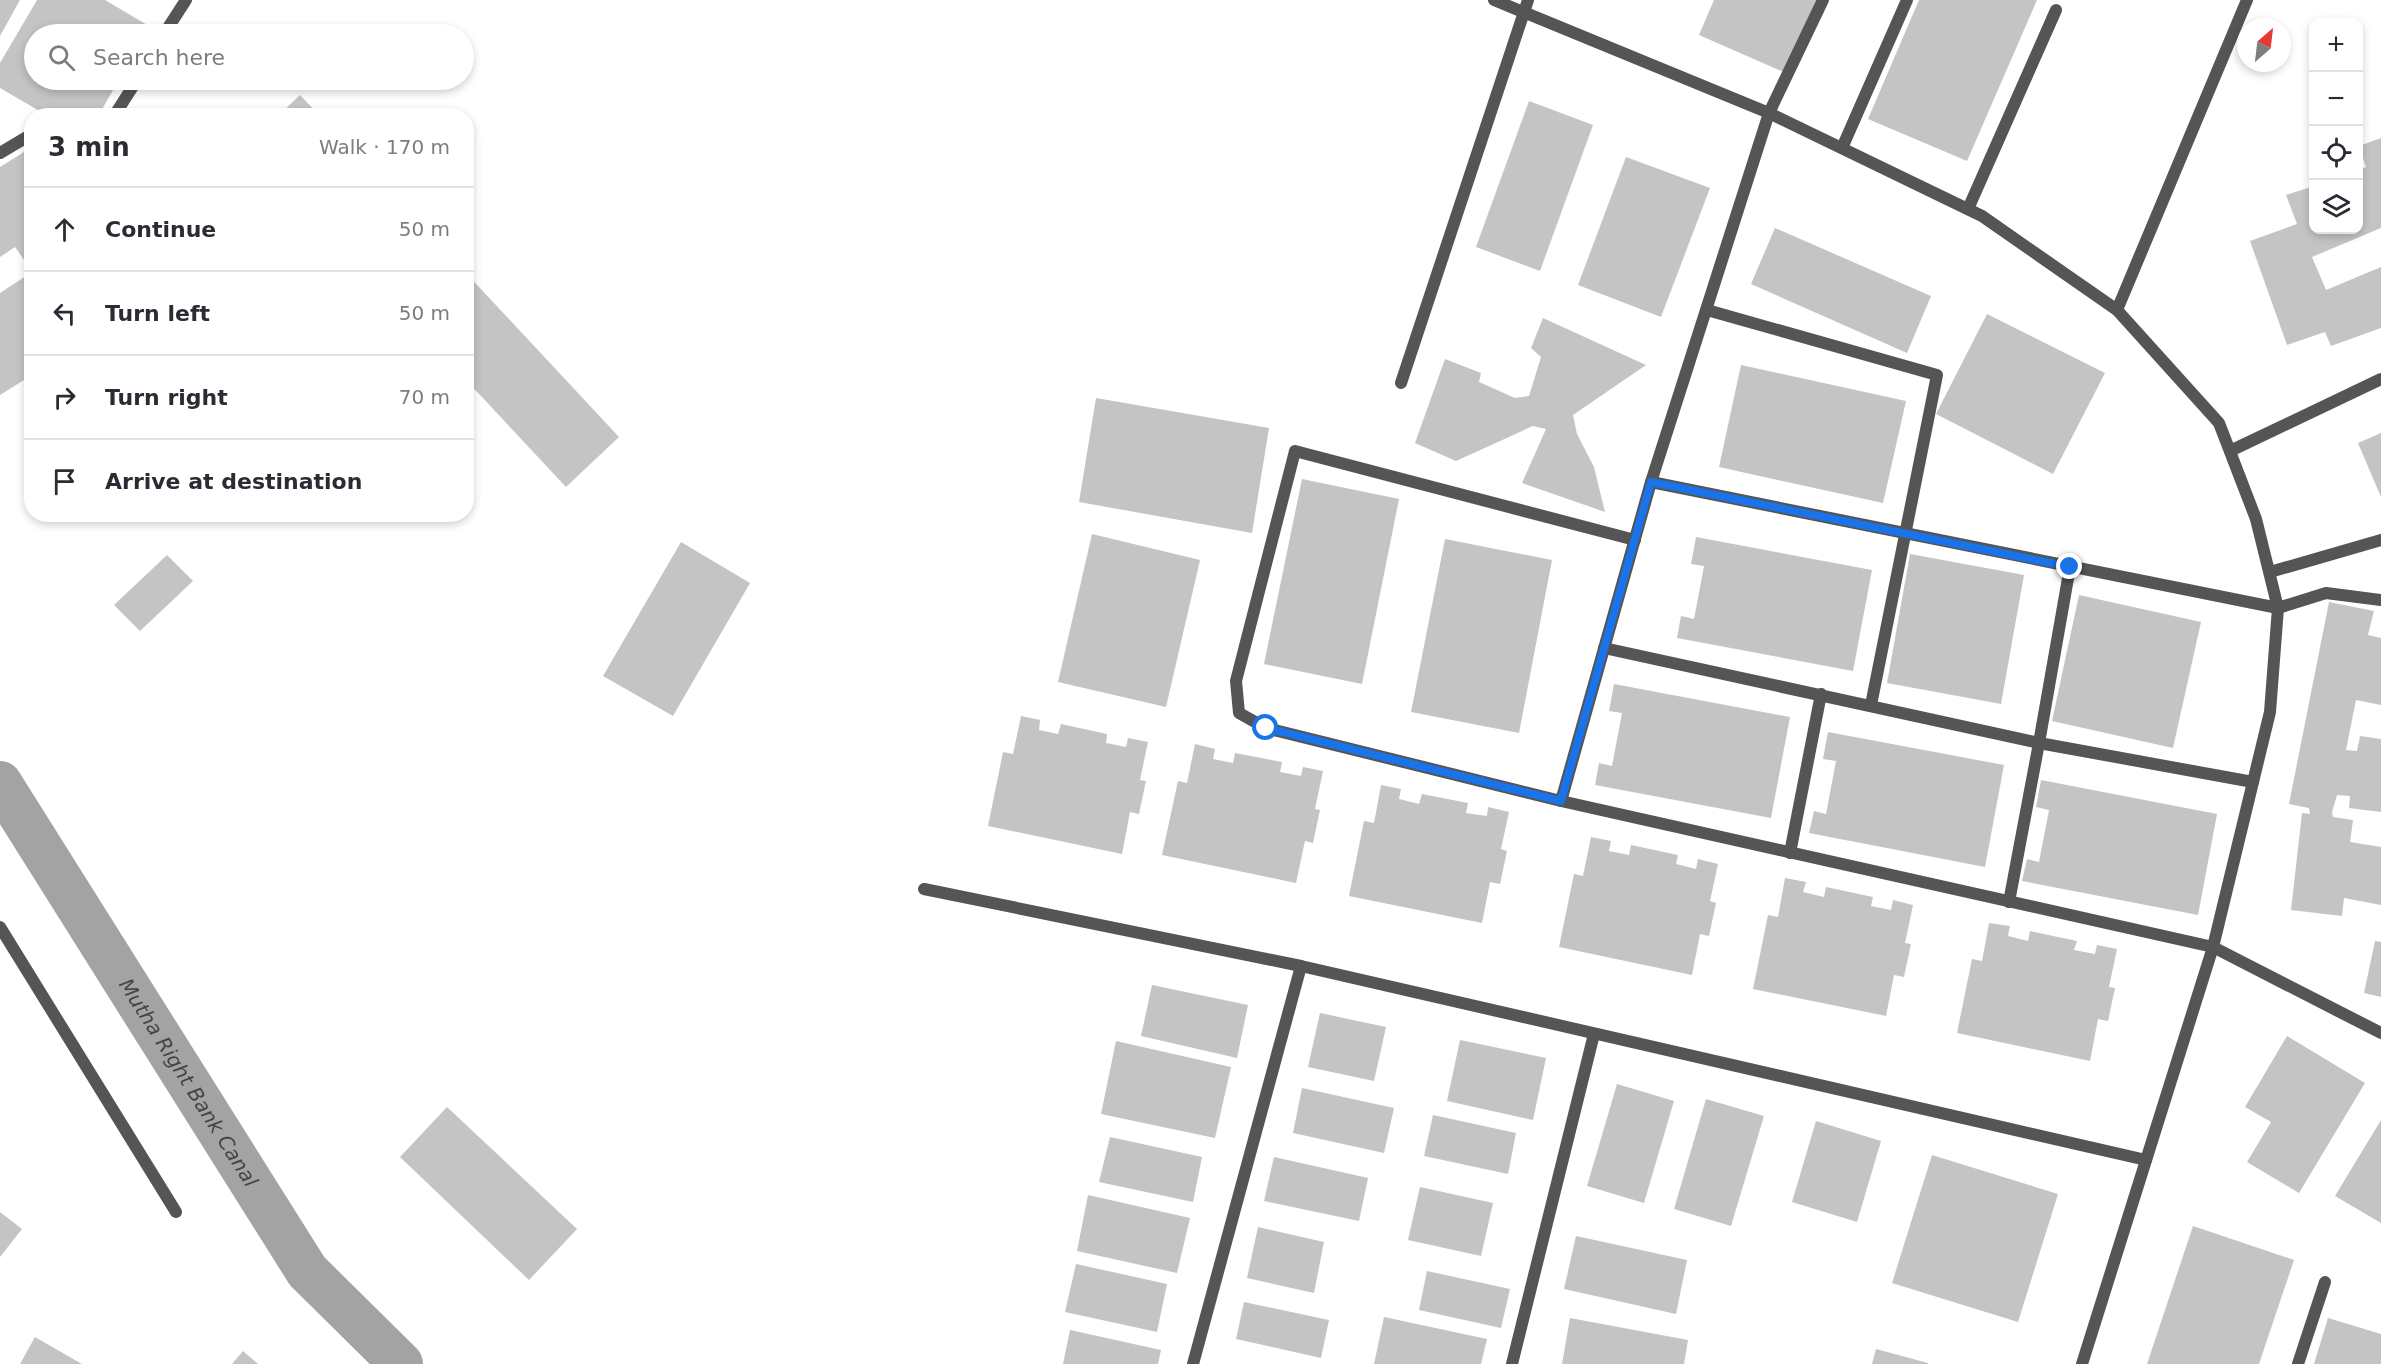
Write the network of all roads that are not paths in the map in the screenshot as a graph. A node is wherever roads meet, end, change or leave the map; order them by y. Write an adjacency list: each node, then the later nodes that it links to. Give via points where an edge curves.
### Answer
1 (186, 0): 8 (street)
2 (1494, 0): 6 (street)
3 (1823, 0): 11 (street)
4 (1907, 0): 13 (street)
5 (2247, 0): 17 (street)
6 (1526, 6): 11 (street); 19 (street)
7 (2056, 10): 15 (street)
8 (170, 24)
9 (131, 90): 10 (street)
10 (119, 108)
11 (1769, 113): 13 (street); 16 (street)
12 (24, 139): 14 (street)
13 (1842, 148): 15 (street)
14 (0, 153)
15 (1968, 209): 17 (street)
16 (1707, 310): 21 (street); 22 (street, via 1937,375)
17 (2117, 310): 20 (street, via 2219,423)
18 (2381, 379): 20 (street)
19 (1401, 383)
20 (2230, 451): 26 (street, via 2256,519)
21 (1651, 482): 22 (street); 23 (street)
22 (1907, 533): 25 (street); 31 (street)
23 (1635, 540): 29 (street); 34 (street, via 1295,451 1236,681 1239,713 1266,728)
24 (2381, 540): 26 (street)
25 (2070, 567): 28 (street); 32 (street)
26 (2270, 572): 28 (street)
27 (2381, 600): 28 (street, via 2326,593)
28 (2278, 608): 33 (street, via 2270,712)
29 (1605, 648): 30 (street); 34 (street)
30 (1821, 694): 31 (street); 35 (street)
31 (1871, 705): 32 (street)
32 (2039, 743): 33 (street); 37 (street)
33 (2253, 782): 39 (street)
34 (1561, 801): 35 (street)
35 (1790, 853): 37 (street)
36 (924, 889): 40 (street)
37 (2008, 902): 39 (street)
38 (0, 927): 44 (street)
39 (2213, 947): 41 (street); 43 (street)
40 (1300, 966): 42 (street); 46 (street)
41 (2381, 1033)
42 (1594, 1034): 43 (street); 47 (street)
43 (2146, 1160): 48 (street)
44 (176, 1212)
45 (2325, 1282): 49 (street)
46 (1193, 1364)
47 (1512, 1364)
48 (2082, 1364)
49 (2298, 1364)

